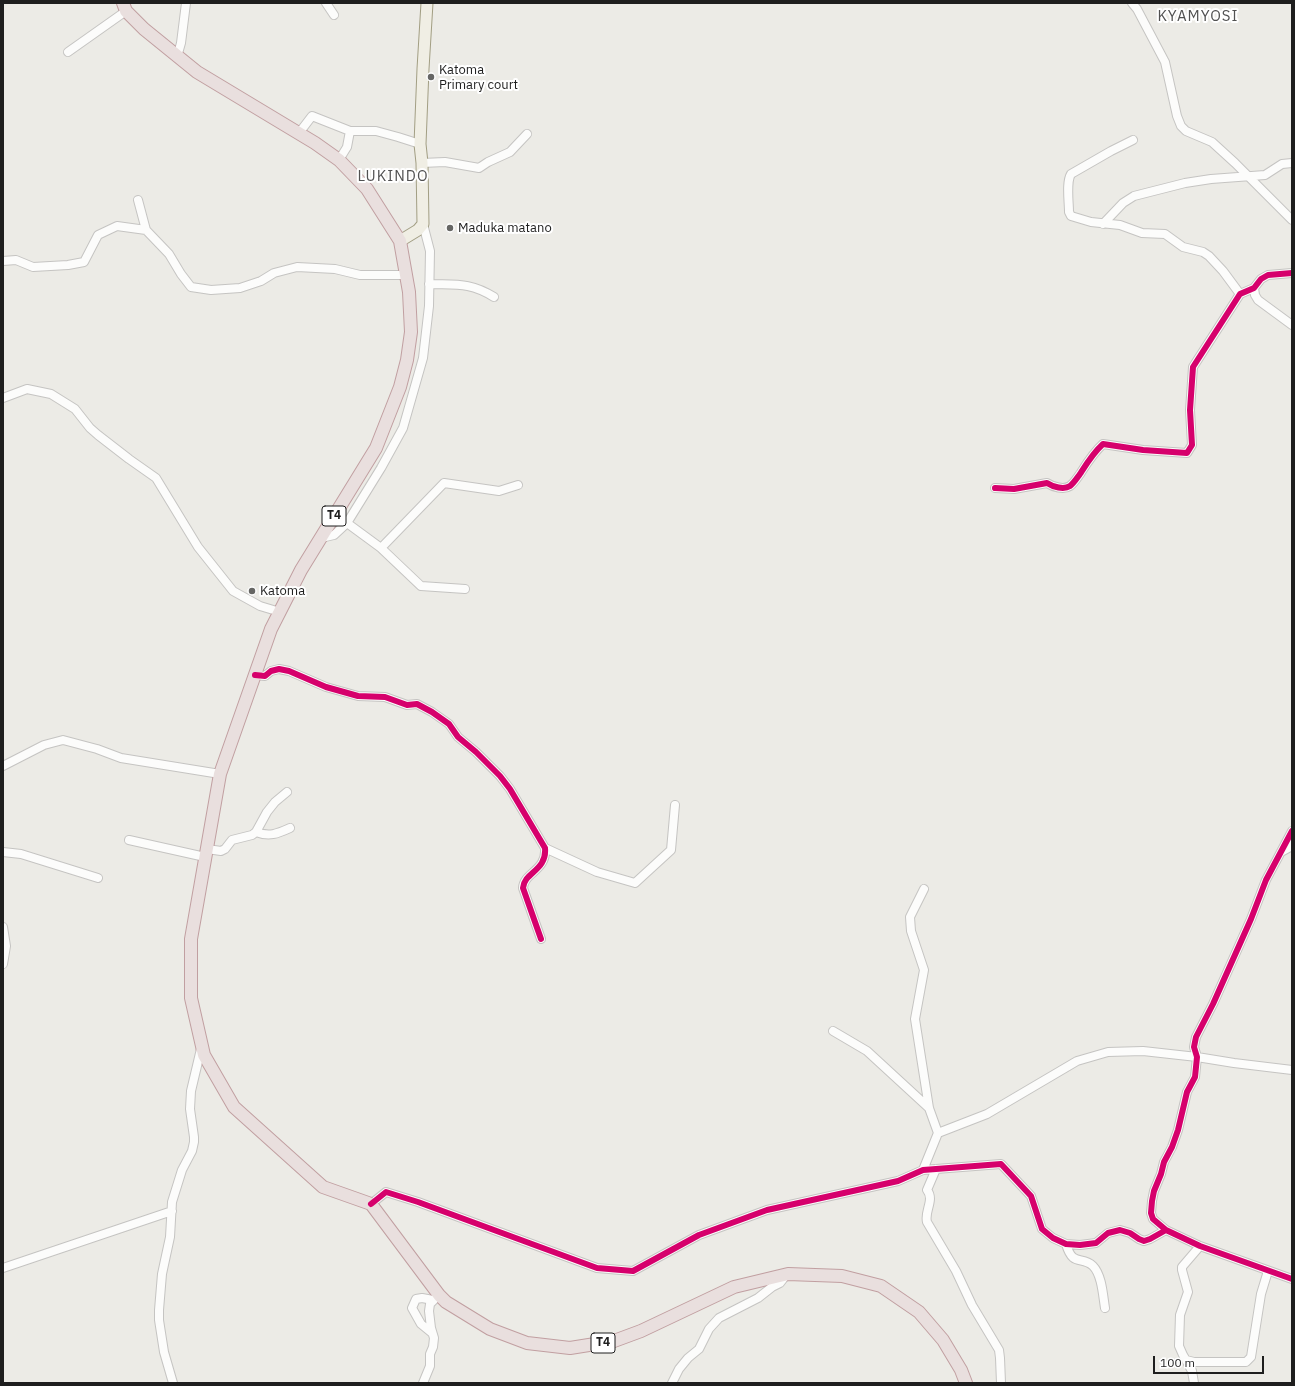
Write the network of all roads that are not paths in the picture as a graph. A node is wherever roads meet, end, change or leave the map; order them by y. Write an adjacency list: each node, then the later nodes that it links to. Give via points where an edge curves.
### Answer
1 (186, 3): 8 (street)
2 (326, 3): 6 (street)
3 (427, 3): 13 (main road)
4 (1132, 3): 17 (street, via 1165,62 1181,126 1186,131 1212,142)
5 (125, 7): 7 (street); 8 (highway, T4)
6 (334, 15)
7 (68, 52)
8 (177, 57): 10 (highway, T4, via 197,72)
9 (350, 131): 10 (street, via 312,116); 13 (street, via 398,136); 14 (street, via 347,147)
10 (298, 133): 14 (highway, T4)
11 (527, 134): 15 (street, via 510,152 479,168 445,162)
12 (1133, 140): 21 (street, via 1068,178 1071,216)
13 (420, 144): 15 (main road)
14 (339, 160): 23 (highway, T4, via 367,189)
15 (422, 163): 20 (main road)
16 (1292, 163): 17 (street, via 1282,164 1265,175)
17 (1248, 176): 19 (street); 21 (street, via 1185,183 1134,196 1123,203)
18 (138, 200): 22 (street)
19 (1292, 220)
20 (423, 224): 23 (main road); 27 (street, via 430,251)
21 (1103, 224): 29 (street, via 1120,225 1142,233 1165,234 1183,247 1203,252 1223,271)
22 (146, 230): 24 (street, via 117,226 98,235 84,262 33,267 16,260); 26 (street, via 169,254 190,286 210,290 240,288 261,281 274,273 297,267 335,269 360,275)
23 (400, 241): 26 (highway, T4)
24 (3, 261)
25 (1292, 273): 28 (street, via 1268,275)
26 (406, 275): 36 (highway, T4, via 411,332 400,387 376,448)
27 (429, 284): 30 (street, via 461,284 482,290); 35 (street, via 423,358 402,428)
28 (1254, 288): 29 (street); 31 (street, via 1254,295 1258,300)
29 (1240, 294): 34 (street, via 1193,367 1190,410 1192,445 1187,452 1143,450 1103,444 1070,487 1063,488 1047,483 1014,489)
30 (494, 297)
31 (1292, 326)
32 (3, 398): 39 (street, via 27,389 51,394 75,408 98,435 156,478 198,547 233,591 260,606)
33 (518, 485): 37 (street, via 499,491 444,483)
34 (996, 488)
35 (347, 523): 36 (street, via 334,535); 37 (street)
36 (321, 538): 39 (highway, T4)
37 (381, 548): 38 (street, via 421,586)
38 (465, 589)
39 (280, 612): 40 (highway, T4, via 271,629)
40 (255, 675): 42 (highway, T4); 50 (street, via 265,676 279,669 358,696 385,697 407,705 417,704 432,712 449,724 458,737 500,776)
41 (3, 766): 42 (street, via 44,744 63,740 121,758)
42 (220, 774): 53 (highway, T4)
43 (287, 792): 47 (street, via 267,812)
44 (675, 805): 50 (street, via 670,850 635,883 598,872)
45 (290, 828): 47 (street, via 267,836)
46 (1292, 831): 52 (street)
47 (256, 832): 53 (street, via 232,840 221,851)
48 (129, 840): 53 (street)
49 (1292, 846): 52 (street)
50 (545, 848): 57 (street, via 541,864 523,884)
51 (3, 852): 54 (street, via 21,854)
52 (1281, 852): 61 (street, via 1196,1037 1194,1046)
53 (206, 853): 60 (highway, T4, via 191,939 191,998)
54 (98, 878)
55 (924, 889): 63 (street, via 910,917 911,931 924,970 915,1019)
56 (3, 927): 58 (street, via 6,946)
57 (542, 939)
58 (3, 964)
59 (833, 1031): 63 (street, via 867,1051)
60 (202, 1047): 67 (highway, T4, via 234,1107 322,1187); 68 (street, via 191,1091 190,1109 194,1142 182,1170 172,1202)
61 (1197, 1057): 62 (street); 64 (street, via 1143,1051 1108,1052 1077,1062 987,1114); 69 (street, via 1195,1077 1187,1092 1178,1130 1164,1162 1152,1201 1153,1219)
62 (1292, 1070)
63 (929, 1108): 64 (street)
64 (938, 1133): 66 (street)
65 (936, 1169): 66 (street); 70 (street, via 1001,1164 1031,1196 1042,1229); 84 (street, via 927,1190 930,1195 927,1222 999,1350)
66 (923, 1170): 67 (street, via 898,1181 767,1210 699,1235 633,1270 598,1268 386,1192)
67 (371, 1204): 76 (highway, T4)
68 (172, 1211): 72 (street); 80 (street, via 170,1237 162,1274 159,1315 164,1352)
69 (1166, 1230): 70 (street, via 1144,1240 1130,1233 1113,1230 1096,1243); 71 (street)
70 (1066, 1244): 77 (street, via 1071,1256 1092,1264 1096,1269)
71 (1200, 1246): 73 (street); 79 (street, via 1182,1267 1188,1294 1180,1315 1178,1335 1179,1346)
72 (3, 1268)
73 (1268, 1271): 75 (street); 79 (street, via 1261,1294 1251,1357 1246,1362)
74 (788, 1274): 76 (highway, T4, via 734,1287 614,1341 570,1348 527,1342 490,1328); 82 (street, via 780,1283 758,1298 719,1318 709,1329 699,1349 679,1369); 83 (highway, T4, via 842,1276 881,1286 919,1312 943,1340)
75 (1292, 1279)
76 (436, 1298): 78 (street, via 430,1304 429,1311); 78 (street, via 416,1299 412,1308 421,1324)
77 (1105, 1308)
78 (432, 1333): 81 (street, via 434,1338 430,1366)
79 (1186, 1360): 85 (street, via 1192,1371)
80 (173, 1383)
81 (423, 1383)
82 (672, 1383)
83 (966, 1383)
84 (1001, 1383)
85 (1194, 1383)

